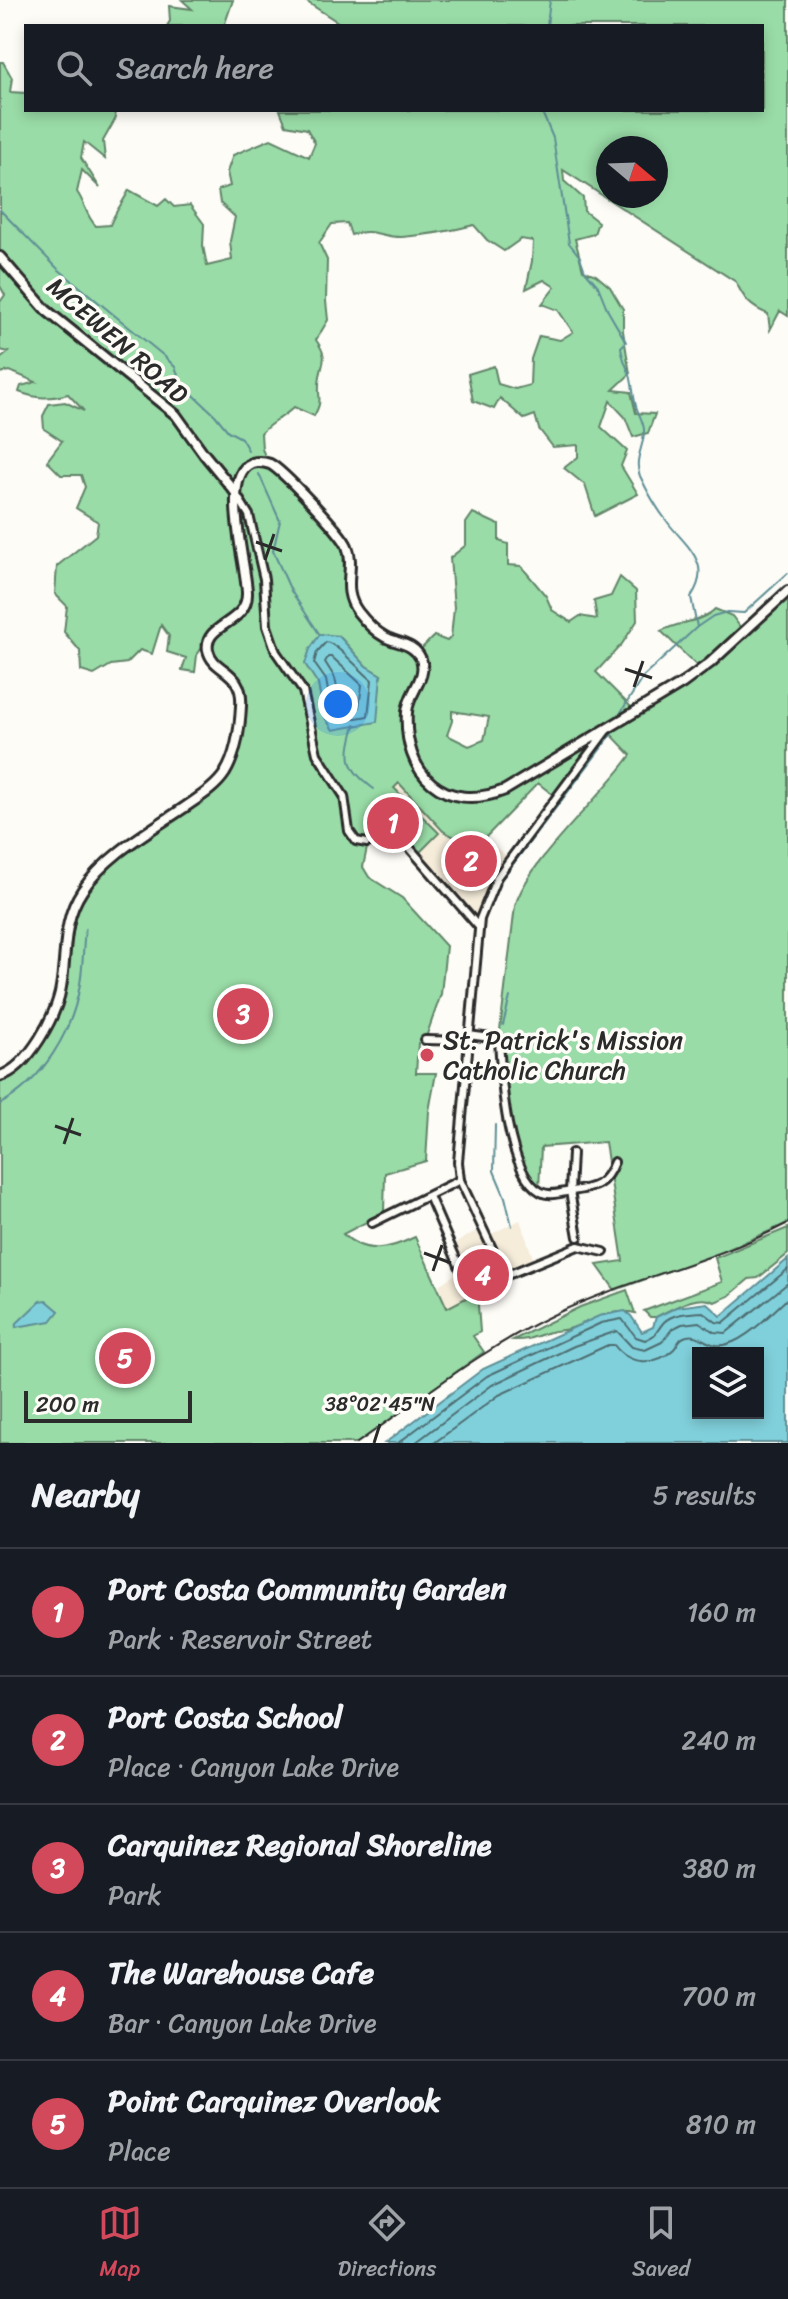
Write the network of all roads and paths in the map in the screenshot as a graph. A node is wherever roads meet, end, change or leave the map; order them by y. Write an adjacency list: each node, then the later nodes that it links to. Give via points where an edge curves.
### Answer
1 (0, 257): 2 (street, MCEWEN ROAD, via 46,310 176,415)
2 (236, 494): 4 (street, via 238,478 248,465 273,466 344,540 355,607 376,631 409,646 421,658 422,673 408,703 407,723 418,765 440,790 466,798 496,793); 5 (street, via 249,515 261,566 267,626 276,652 303,691 317,754 344,796 349,831 356,841 367,843 393,834 401,838); 8 (street, via 247,600 239,615 211,635 207,647 241,694 229,767 213,787 109,861 84,887 66,931 56,1005 25,1060)
3 (788, 591): 4 (street, via 701,670)
4 (607, 730): 5 (street, via 497,877)
5 (478, 926): 6 (street)
6 (468, 1038): 7 (street); 11 (street); 12 (street, via 499,1039 506,1113 526,1177 542,1193)
7 (425, 1040)
8 (0, 1076)
9 (572, 1153): 12 (street)
10 (614, 1162): 12 (street, via 609,1176 590,1190)
11 (460, 1180): 13 (street); 16 (street, via 505,1276 578,1246)
12 (570, 1191): 15 (street)
13 (429, 1196): 14 (street); 17 (street)
14 (372, 1223)
15 (578, 1237)
16 (604, 1252)
17 (461, 1270)

